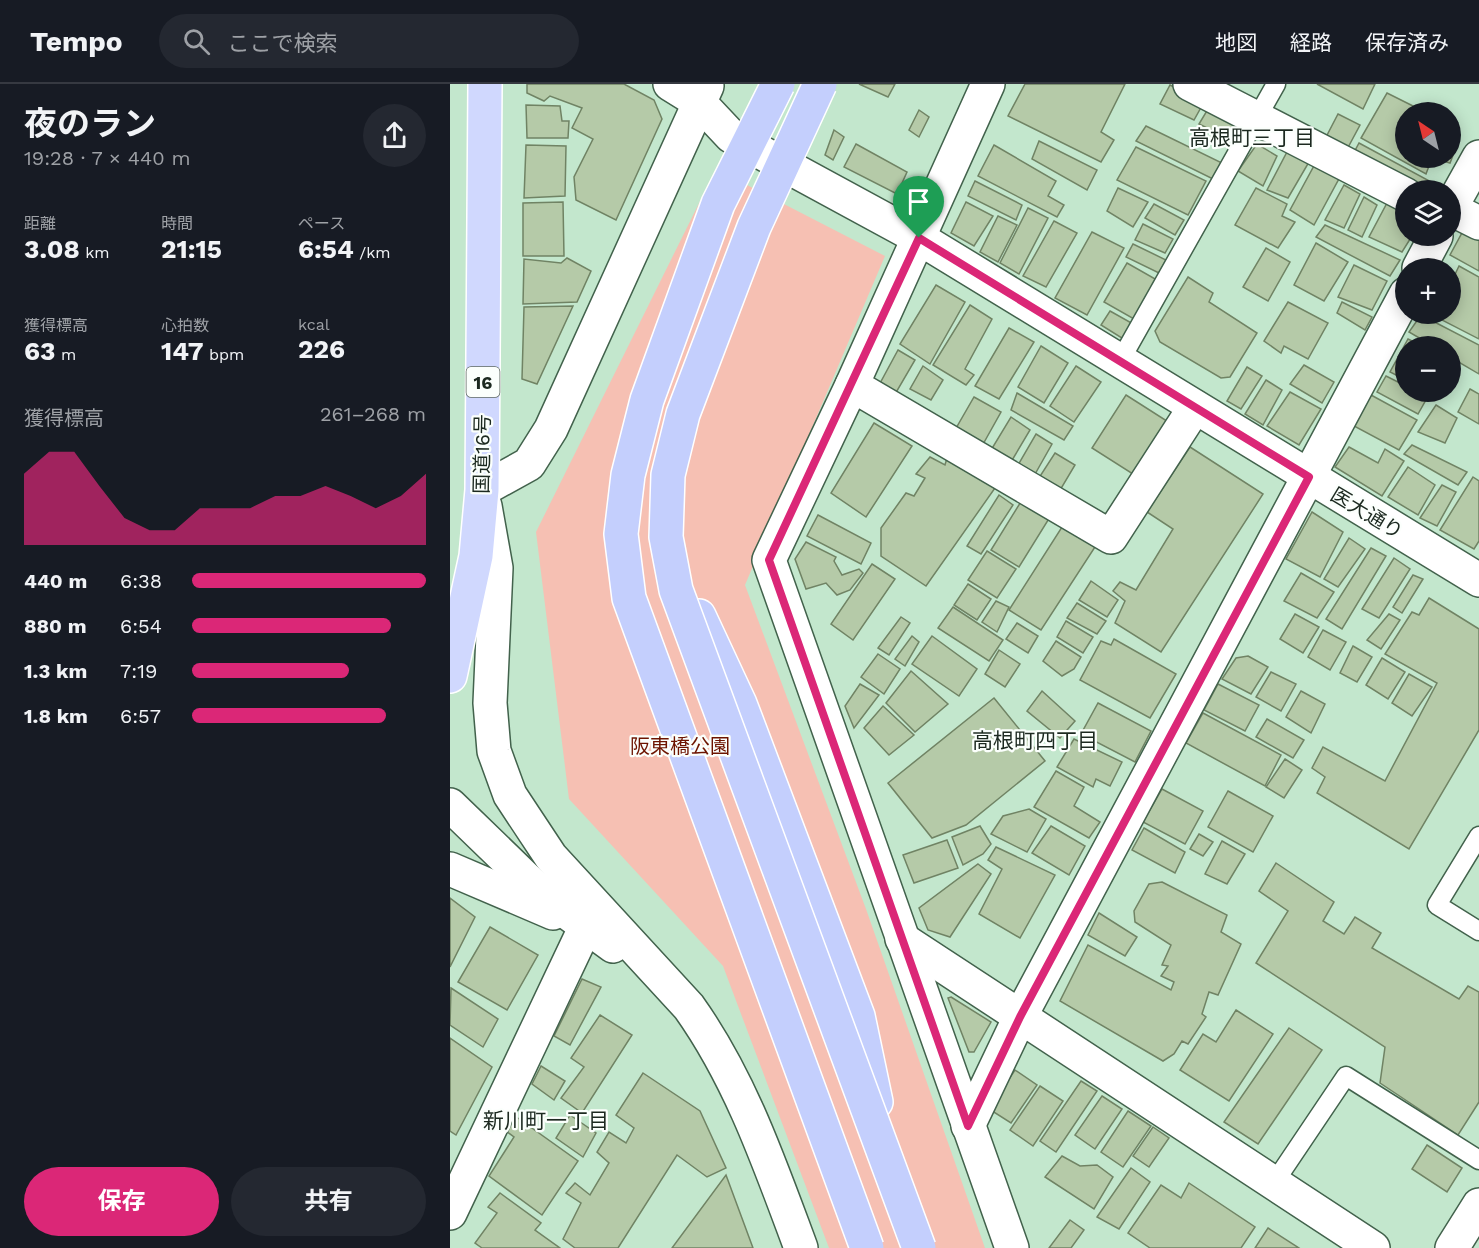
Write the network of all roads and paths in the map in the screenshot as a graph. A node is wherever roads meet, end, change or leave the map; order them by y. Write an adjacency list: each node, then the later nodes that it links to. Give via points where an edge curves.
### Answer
1 (485, 84): 21 (highway, 国道16号 / 16)
2 (670, 84): 8 (street, 医大通り)
3 (777, 84): 38 (highway, bridge, via 718,204 647,400 628,475 621,534 629,598)
4 (820, 84): 39 (highway, bridge, via 754,227 683,414 668,475 667,546 676,590)
5 (988, 84): 15 (street)
6 (1190, 84): 9 (street)
7 (1276, 84): 9 (lane)
8 (704, 93): 15 (street, 医大通り, via 731,136); 21 (street, via 551,429 529,464)
9 (1257, 119): 11 (street); 17 (lane)
10 (1479, 157): 12 (street)
11 (1395, 189)
12 (1461, 190)
13 (1461, 214): 14 (street)
14 (1479, 224)
15 (919, 238): 17 (street, 医大通り); 18 (street)
16 (1395, 315): 20 (street)
17 (1120, 361): 19 (street, 医大通り)
18 (852, 385): 19 (street, via 1111,537); 29 (street, via 769,560)
19 (1195, 407): 20 (street, 医大通り)
20 (1309, 477): 22 (street, 医大通り); 31 (street)
21 (482, 490): 23 (highway, 国道16号 / 16, via 476,556); 30 (street, via 496,568 490,703 493,741 510,795 551,857)
22 (1479, 580)
23 (450, 676)
24 (450, 805): 27 (street, via 543,895)
25 (1479, 836): 28 (lane, via 1437,905)
26 (450, 869): 27 (street)
27 (586, 926): 30 (street); 36 (street)
28 (1479, 931)
29 (902, 939): 31 (street); 32 (street)
30 (670, 988): 37 (street, via 703,1027 753,1122)
31 (1020, 1017): 32 (street); 34 (street)
32 (968, 1126): 40 (street)
33 (1479, 1160): 34 (lane, via 1346,1076)
34 (1274, 1183): 41 (street)
35 (1479, 1205): 42 (street)
36 (450, 1213)
37 (801, 1248)
38 (867, 1248)
39 (919, 1248)
40 (1012, 1248)
41 (1373, 1248)
42 (1452, 1248)

